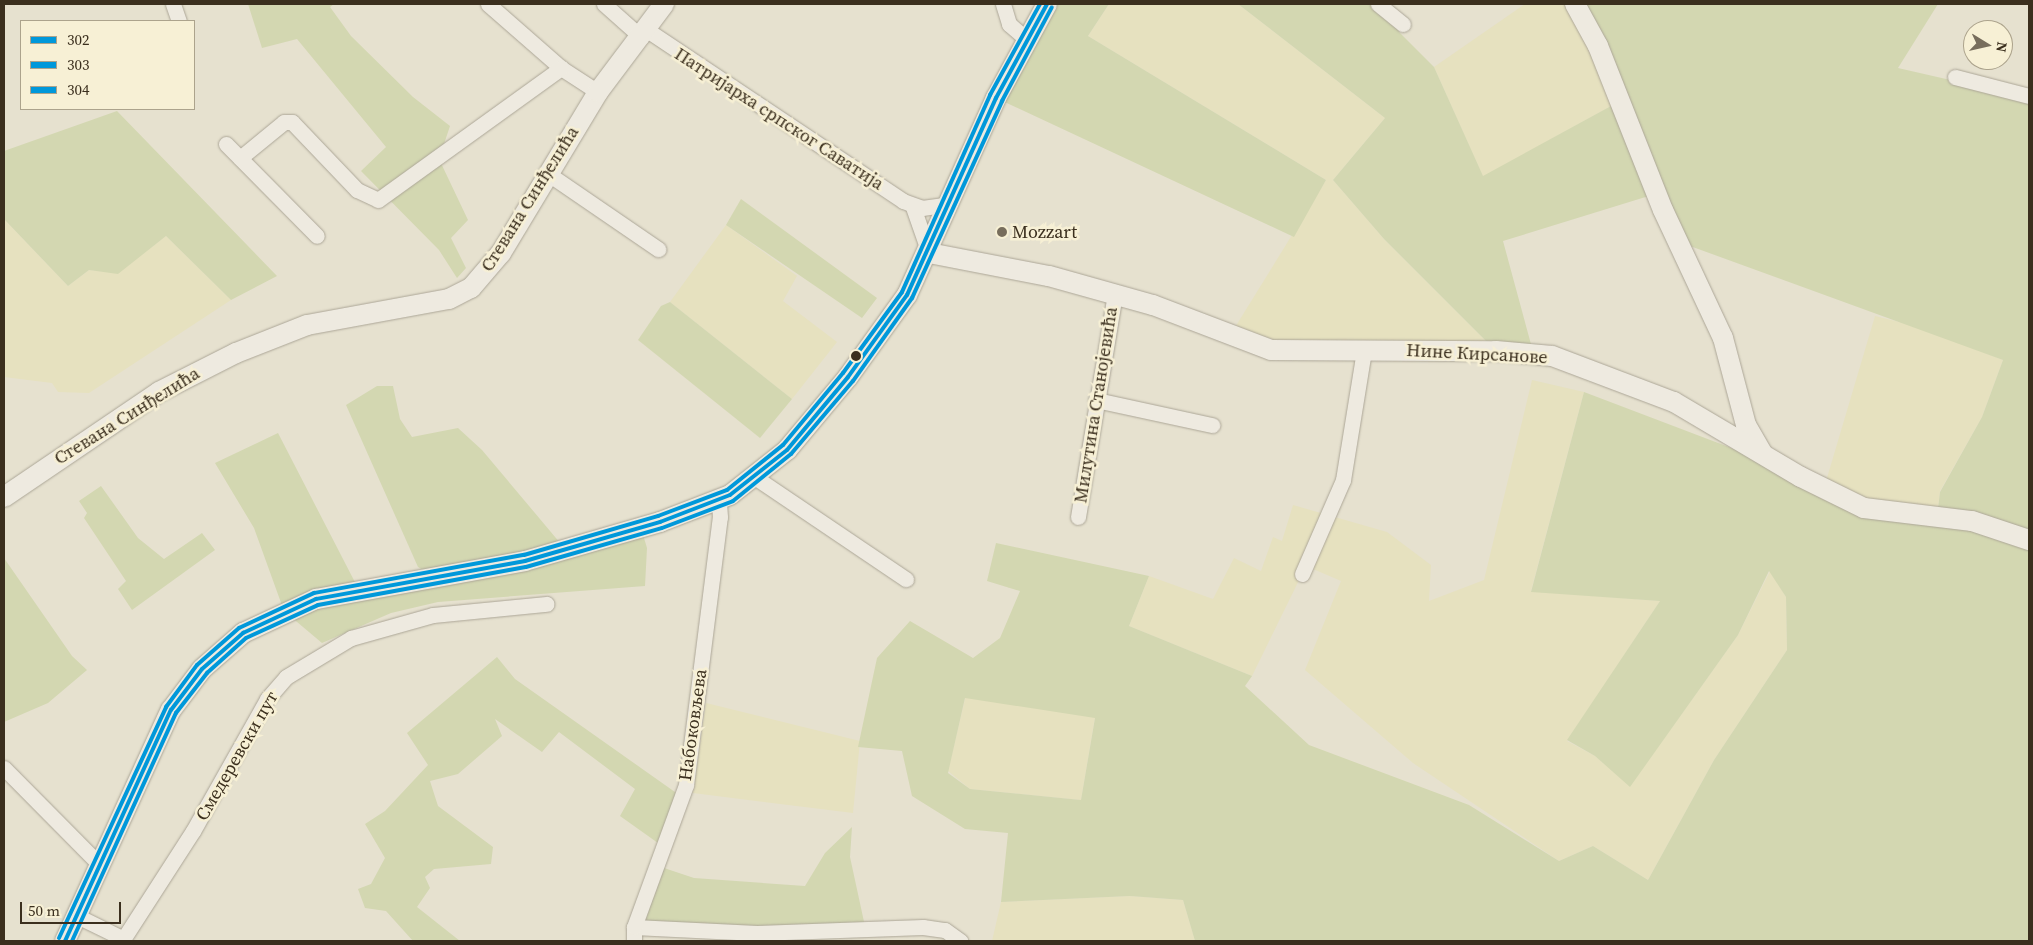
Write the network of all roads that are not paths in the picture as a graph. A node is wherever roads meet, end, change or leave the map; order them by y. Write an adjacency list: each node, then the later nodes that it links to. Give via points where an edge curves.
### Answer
1 (173, 4): 9 (street)
2 (488, 4): 13 (street)
3 (604, 4): 11 (street, Патријарха српског Саватија)
4 (664, 4): 11 (street, Стевана Синђелића)
5 (1004, 4): 12 (street, via 1009,24)
6 (1047, 4): 12 (street)
7 (1378, 4): 10 (street)
8 (1575, 4): 29 (street, via 1598,46 1663,210 1723,338 1752,439)
9 (179, 20)
10 (1403, 24)
11 (644, 33): 15 (street, Стевана Синђелића); 21 (street, Патријарха српског Саватија, via 805,132)
12 (1026, 39): 20 (street)
13 (561, 68): 15 (street); 18 (street, via 382,198 368,199 357,190 292,122 284,122)
14 (1955, 78): 16 (street)
15 (598, 92): 19 (street, Стевана Синђелића)
16 (2029, 96)
17 (226, 144): 18 (street)
18 (240, 158): 22 (street)
19 (547, 173): 23 (street); 31 (street, Стевана Синђелића, via 497,258 462,294 334,318 236,353 159,392)
20 (950, 204): 21 (street); 24 (street)
21 (913, 207): 24 (street)
22 (317, 236)
23 (658, 249)
24 (929, 252): 25 (street, Нине Кирсанове); 30 (street, via 883,332 810,424)
25 (1115, 294): 26 (street, Нине Кирсанове, via 1261,348); 27 (street, Милутина Станојевића)
26 (1364, 350): 29 (street, Нине Кирсанове, via 1552,356 1674,402); 35 (street, via 1343,480)
27 (1096, 400): 28 (street); 33 (street, Милутина Станојевића)
28 (1212, 425)
29 (1767, 458): 34 (street, Нине Кирсанове, via 1864,508 1972,521)
30 (756, 478): 32 (street); 36 (street)
31 (4, 497)
32 (719, 501): 39 (street, via 559,552 329,596 260,622 214,655 179,698 152,746); 41 (street, Набоковљева, via 720,516 686,785)
33 (1078, 517)
34 (2029, 540)
35 (1302, 574)
36 (906, 579)
37 (546, 604): 42 (street, Смедеревски пут, via 433,615 351,638 286,677 267,699 193,832)
38 (4, 768): 39 (street)
39 (100, 865): 40 (street)
40 (77, 916): 42 (street); 43 (street)
41 (634, 934): 44 (street, Набоковљева); 45 (street, via 923,927 945,930)
42 (123, 940)
43 (65, 941)
44 (624, 941)
45 (960, 941)

